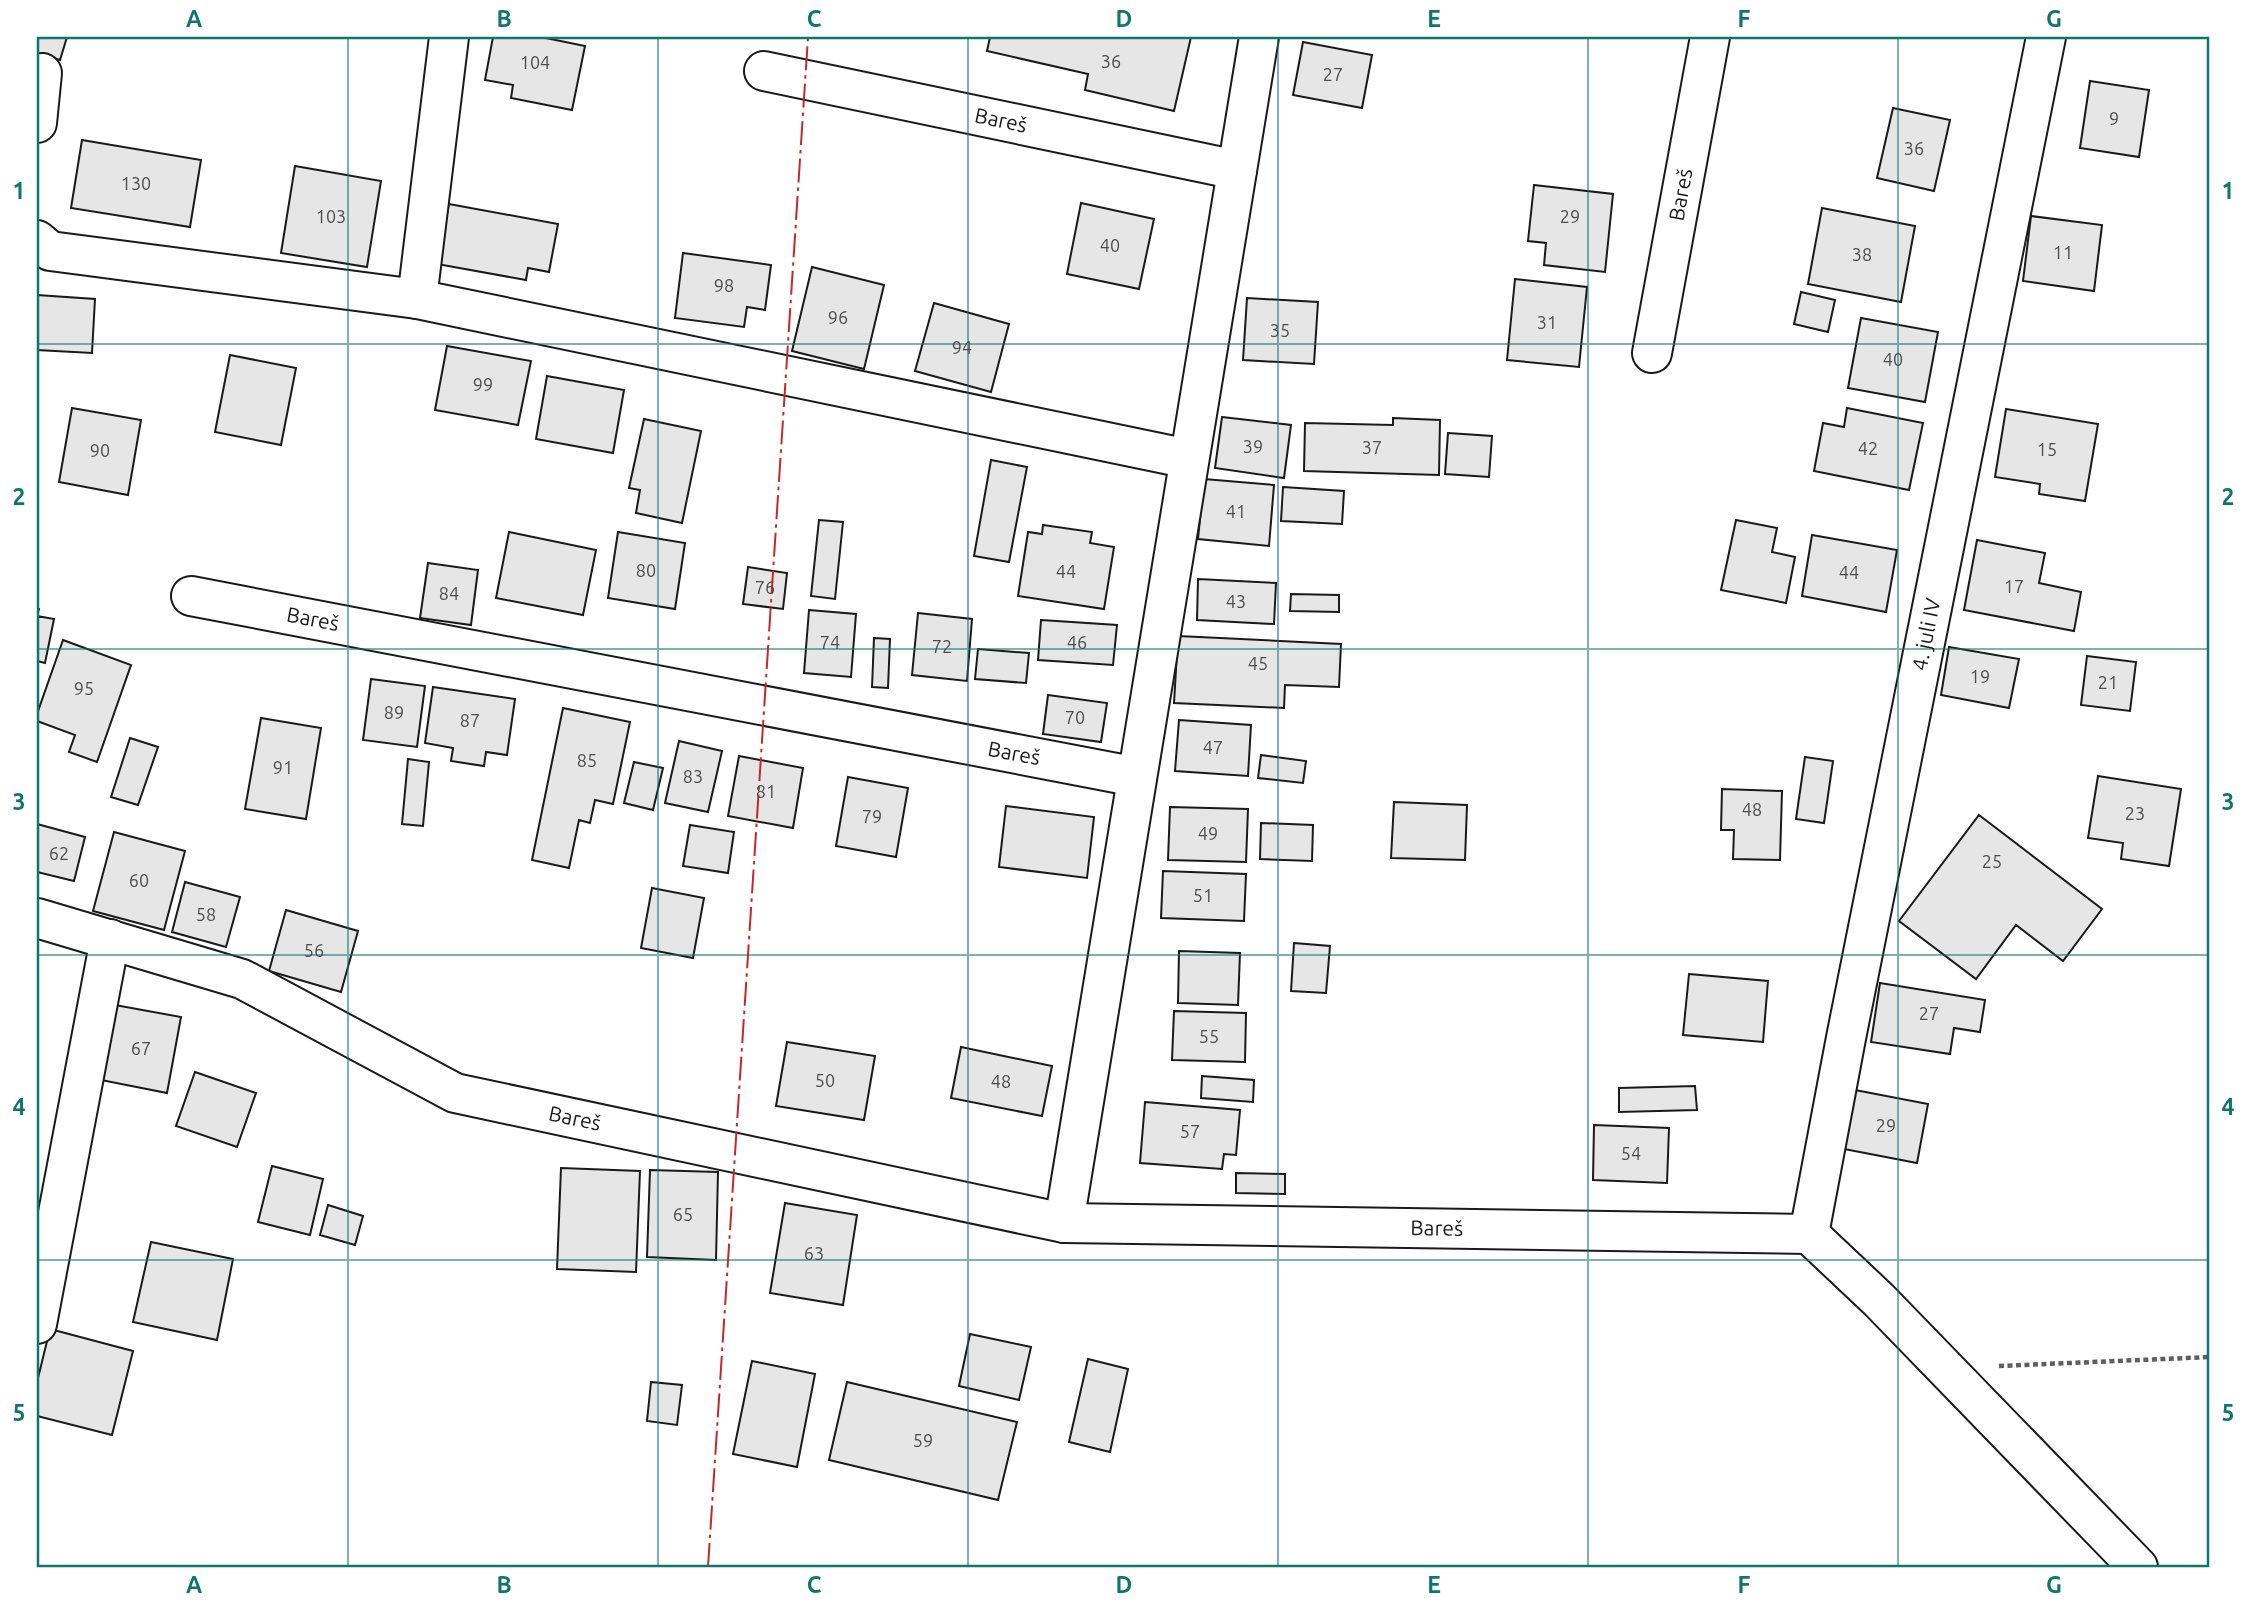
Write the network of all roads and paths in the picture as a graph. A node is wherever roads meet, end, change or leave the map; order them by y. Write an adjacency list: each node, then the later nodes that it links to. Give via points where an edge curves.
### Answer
1 (449, 37): 10 (street)
2 (1259, 37): 8 (street)
3 (1710, 37): 11 (street, Bareš)
4 (2046, 37): 18 (street, 4. juli IV)
5 (764, 71): 8 (street, Bareš)
6 (42, 73): 7 (street)
7 (37, 122)
8 (1237, 170): 12 (street)
9 (37, 240): 10 (street, via 50,251)
10 (417, 299): 12 (street)
11 (1652, 353)
12 (1189, 459): 14 (street)
13 (191, 596): 14 (street, Bareš)
14 (1137, 777): 17 (street)
15 (37, 918): 16 (street, Bareš)
16 (110, 940): 17 (street, Bareš, via 242,979 455,1093); 19 (street)
17 (1064, 1223): 18 (street, Bareš)
18 (1809, 1234): 21 (street)
19 (37, 1324)
20 (2210, 1357): 21 (path)
21 (1945, 1368): 22 (street)
22 (2138, 1567)

